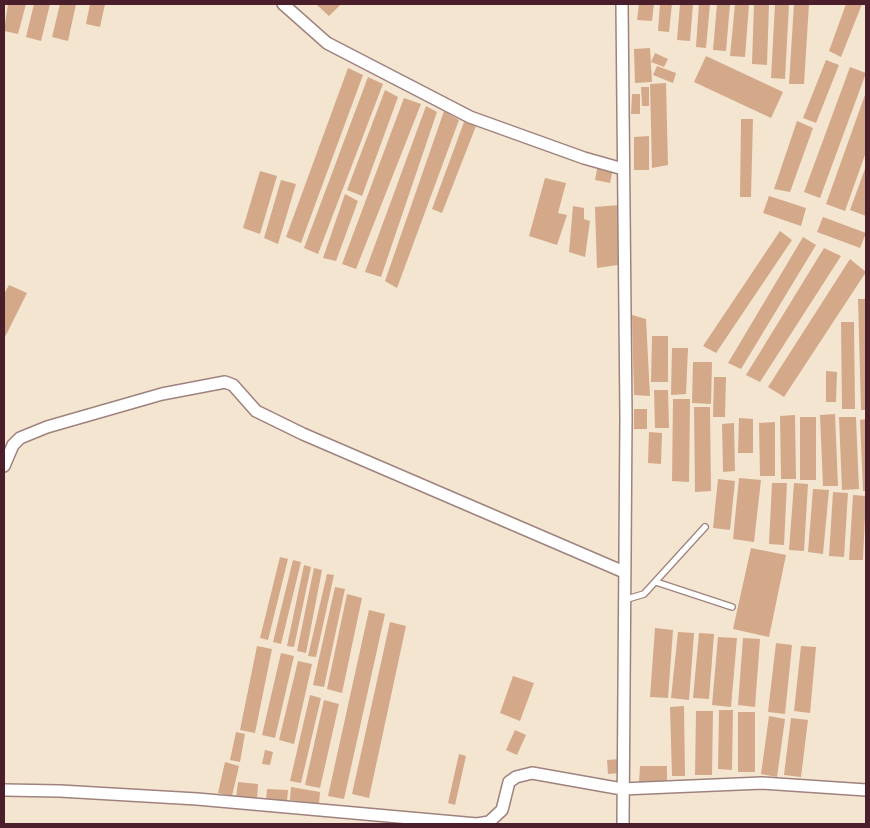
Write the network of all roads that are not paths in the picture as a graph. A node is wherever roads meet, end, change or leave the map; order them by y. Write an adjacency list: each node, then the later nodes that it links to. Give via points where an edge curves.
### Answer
1 (284, 4): 3 (street, via 327,43 470,117)
2 (622, 4): 3 (street)
3 (623, 169): 6 (street)
4 (4, 466): 6 (street, via 13,445 20,438 47,427 162,394 225,382 240,391 256,411 303,434)
5 (705, 527): 7 (lane)
6 (624, 572): 8 (street)
7 (656, 582): 8 (lane, via 640,597); 9 (lane)
8 (624, 600): 10 (street)
9 (732, 607)
10 (622, 789): 11 (street, via 523,774 509,782 498,816 477,824 197,799); 12 (street, via 762,783); 13 (street)
11 (4, 790)
12 (866, 790)
13 (623, 824)

